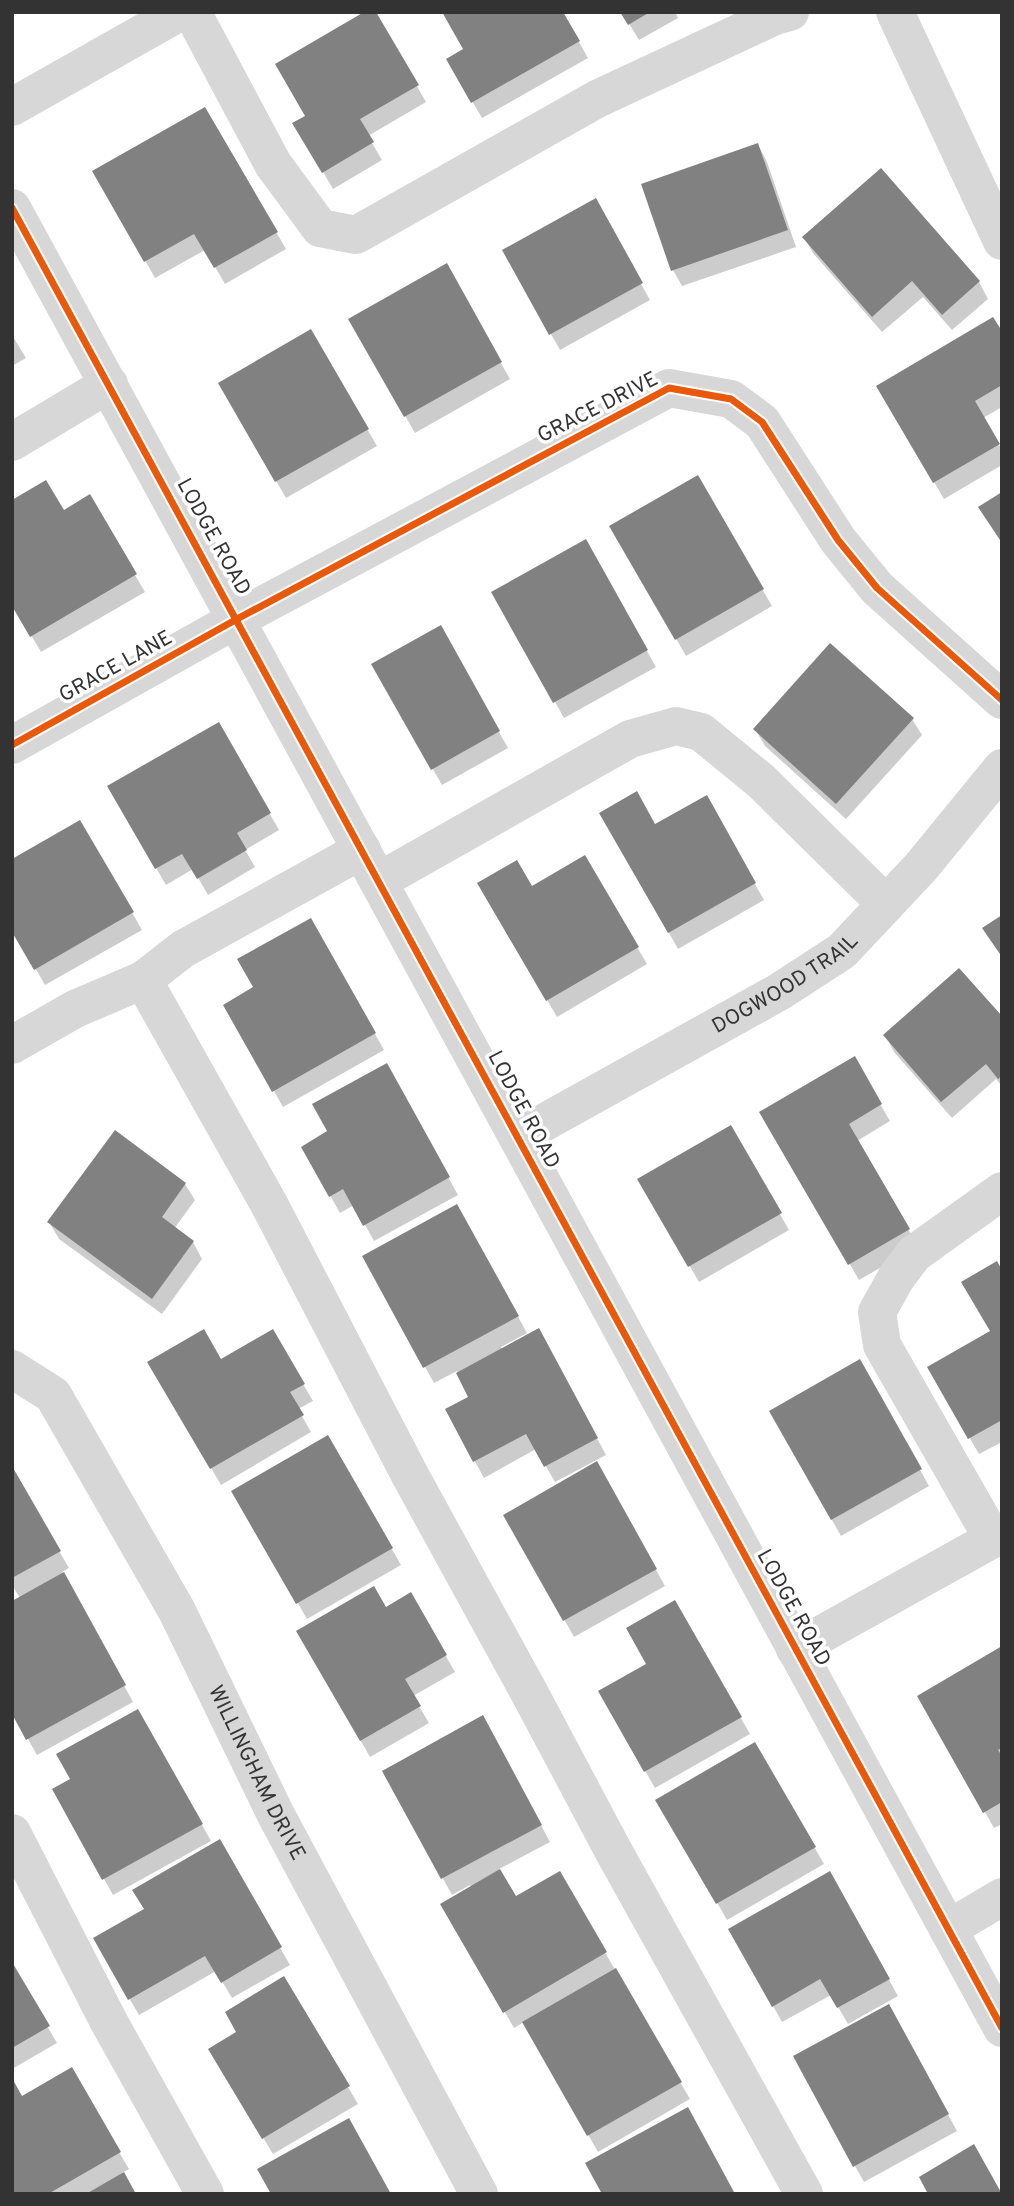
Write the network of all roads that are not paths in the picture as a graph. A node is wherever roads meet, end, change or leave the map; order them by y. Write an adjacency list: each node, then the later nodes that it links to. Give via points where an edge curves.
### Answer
1 (180, 12): 5 (street)
2 (192, 12): 3 (street, via 273,164 320,228 356,235 597,99)
3 (790, 12)
4 (895, 12): 7 (street)
5 (12, 107)
6 (12, 208): 8 (street, LODGE ROAD)
7 (1002, 241)
8 (109, 384): 9 (street); 10 (street, LODGE ROAD)
9 (12, 442)
10 (237, 619): 11 (street, GRACE DRIVE, via 669,388 731,399 762,422 838,540 877,588); 12 (street, GRACE LANE); 14 (street, LODGE ROAD)
11 (1002, 700)
12 (12, 745)
13 (1002, 768): 15 (street, DOGWOOD TRAIL)
14 (371, 865): 15 (street, via 630,739 676,726 701,732 761,781); 16 (street, via 183,949); 18 (street, LODGE ROAD)
15 (886, 904): 18 (street, DOGWOOD TRAIL, via 842,951 779,992)
16 (143, 980): 17 (street, via 75,1009); 29 (street, via 270,1204 411,1477)
17 (12, 1045)
18 (518, 1137): 22 (street, LODGE ROAD)
19 (1002, 1191): 21 (street, via 914,1254 877,1312 881,1345)
20 (12, 1368): 28 (street, WILLINGHAM DRIVE, via 53,1395 177,1611 276,1815)
21 (997, 1536): 22 (street)
22 (795, 1649): 25 (street, LODGE ROAD)
23 (12, 1833): 27 (street, via 109,2022)
24 (1002, 1898): 25 (street)
25 (948, 1929): 26 (street, LODGE ROAD)
26 (1002, 2028)
27 (205, 2194)
28 (479, 2194)
29 (804, 2194)

